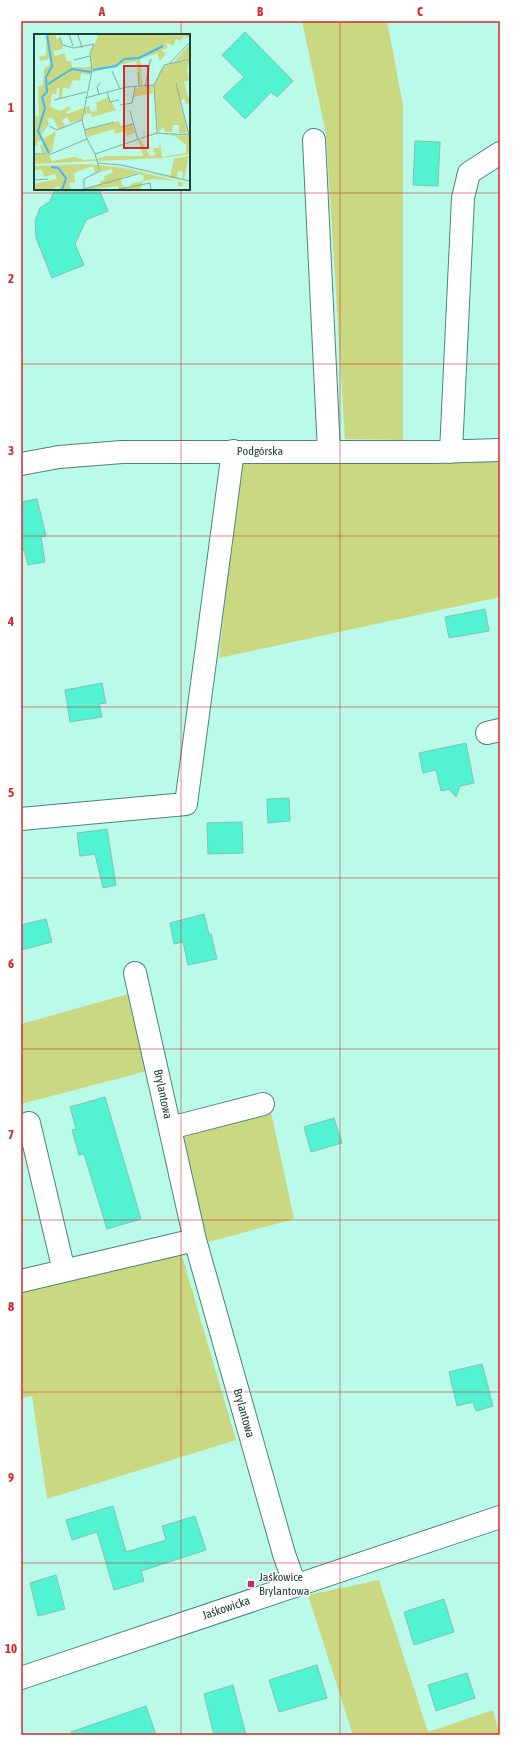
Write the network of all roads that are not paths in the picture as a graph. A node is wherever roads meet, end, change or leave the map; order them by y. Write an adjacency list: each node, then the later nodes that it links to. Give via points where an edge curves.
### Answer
1 (314, 140): 5 (street)
2 (500, 153): 6 (street, via 469,173 463,198)
3 (500, 450): 6 (street, Podgórska)
4 (233, 451): 5 (street, Podgórska); 7 (street, Podgórska, via 122,452 59,457); 8 (street, via 186,804)
5 (329, 452): 6 (street, Podgórska)
6 (451, 452)
7 (21, 464)
8 (21, 819)
9 (136, 972): 12 (street, Brylantowa)
10 (263, 1104): 12 (street)
11 (28, 1123): 14 (street)
12 (170, 1128): 13 (street, Brylantowa)
13 (195, 1240): 14 (street); 17 (street, Brylantowa)
14 (64, 1271): 15 (street)
15 (21, 1281)
16 (500, 1517): 17 (street, Jaśkowicka)
17 (295, 1585): 18 (street, Jaśkowicka)
18 (21, 1678)

